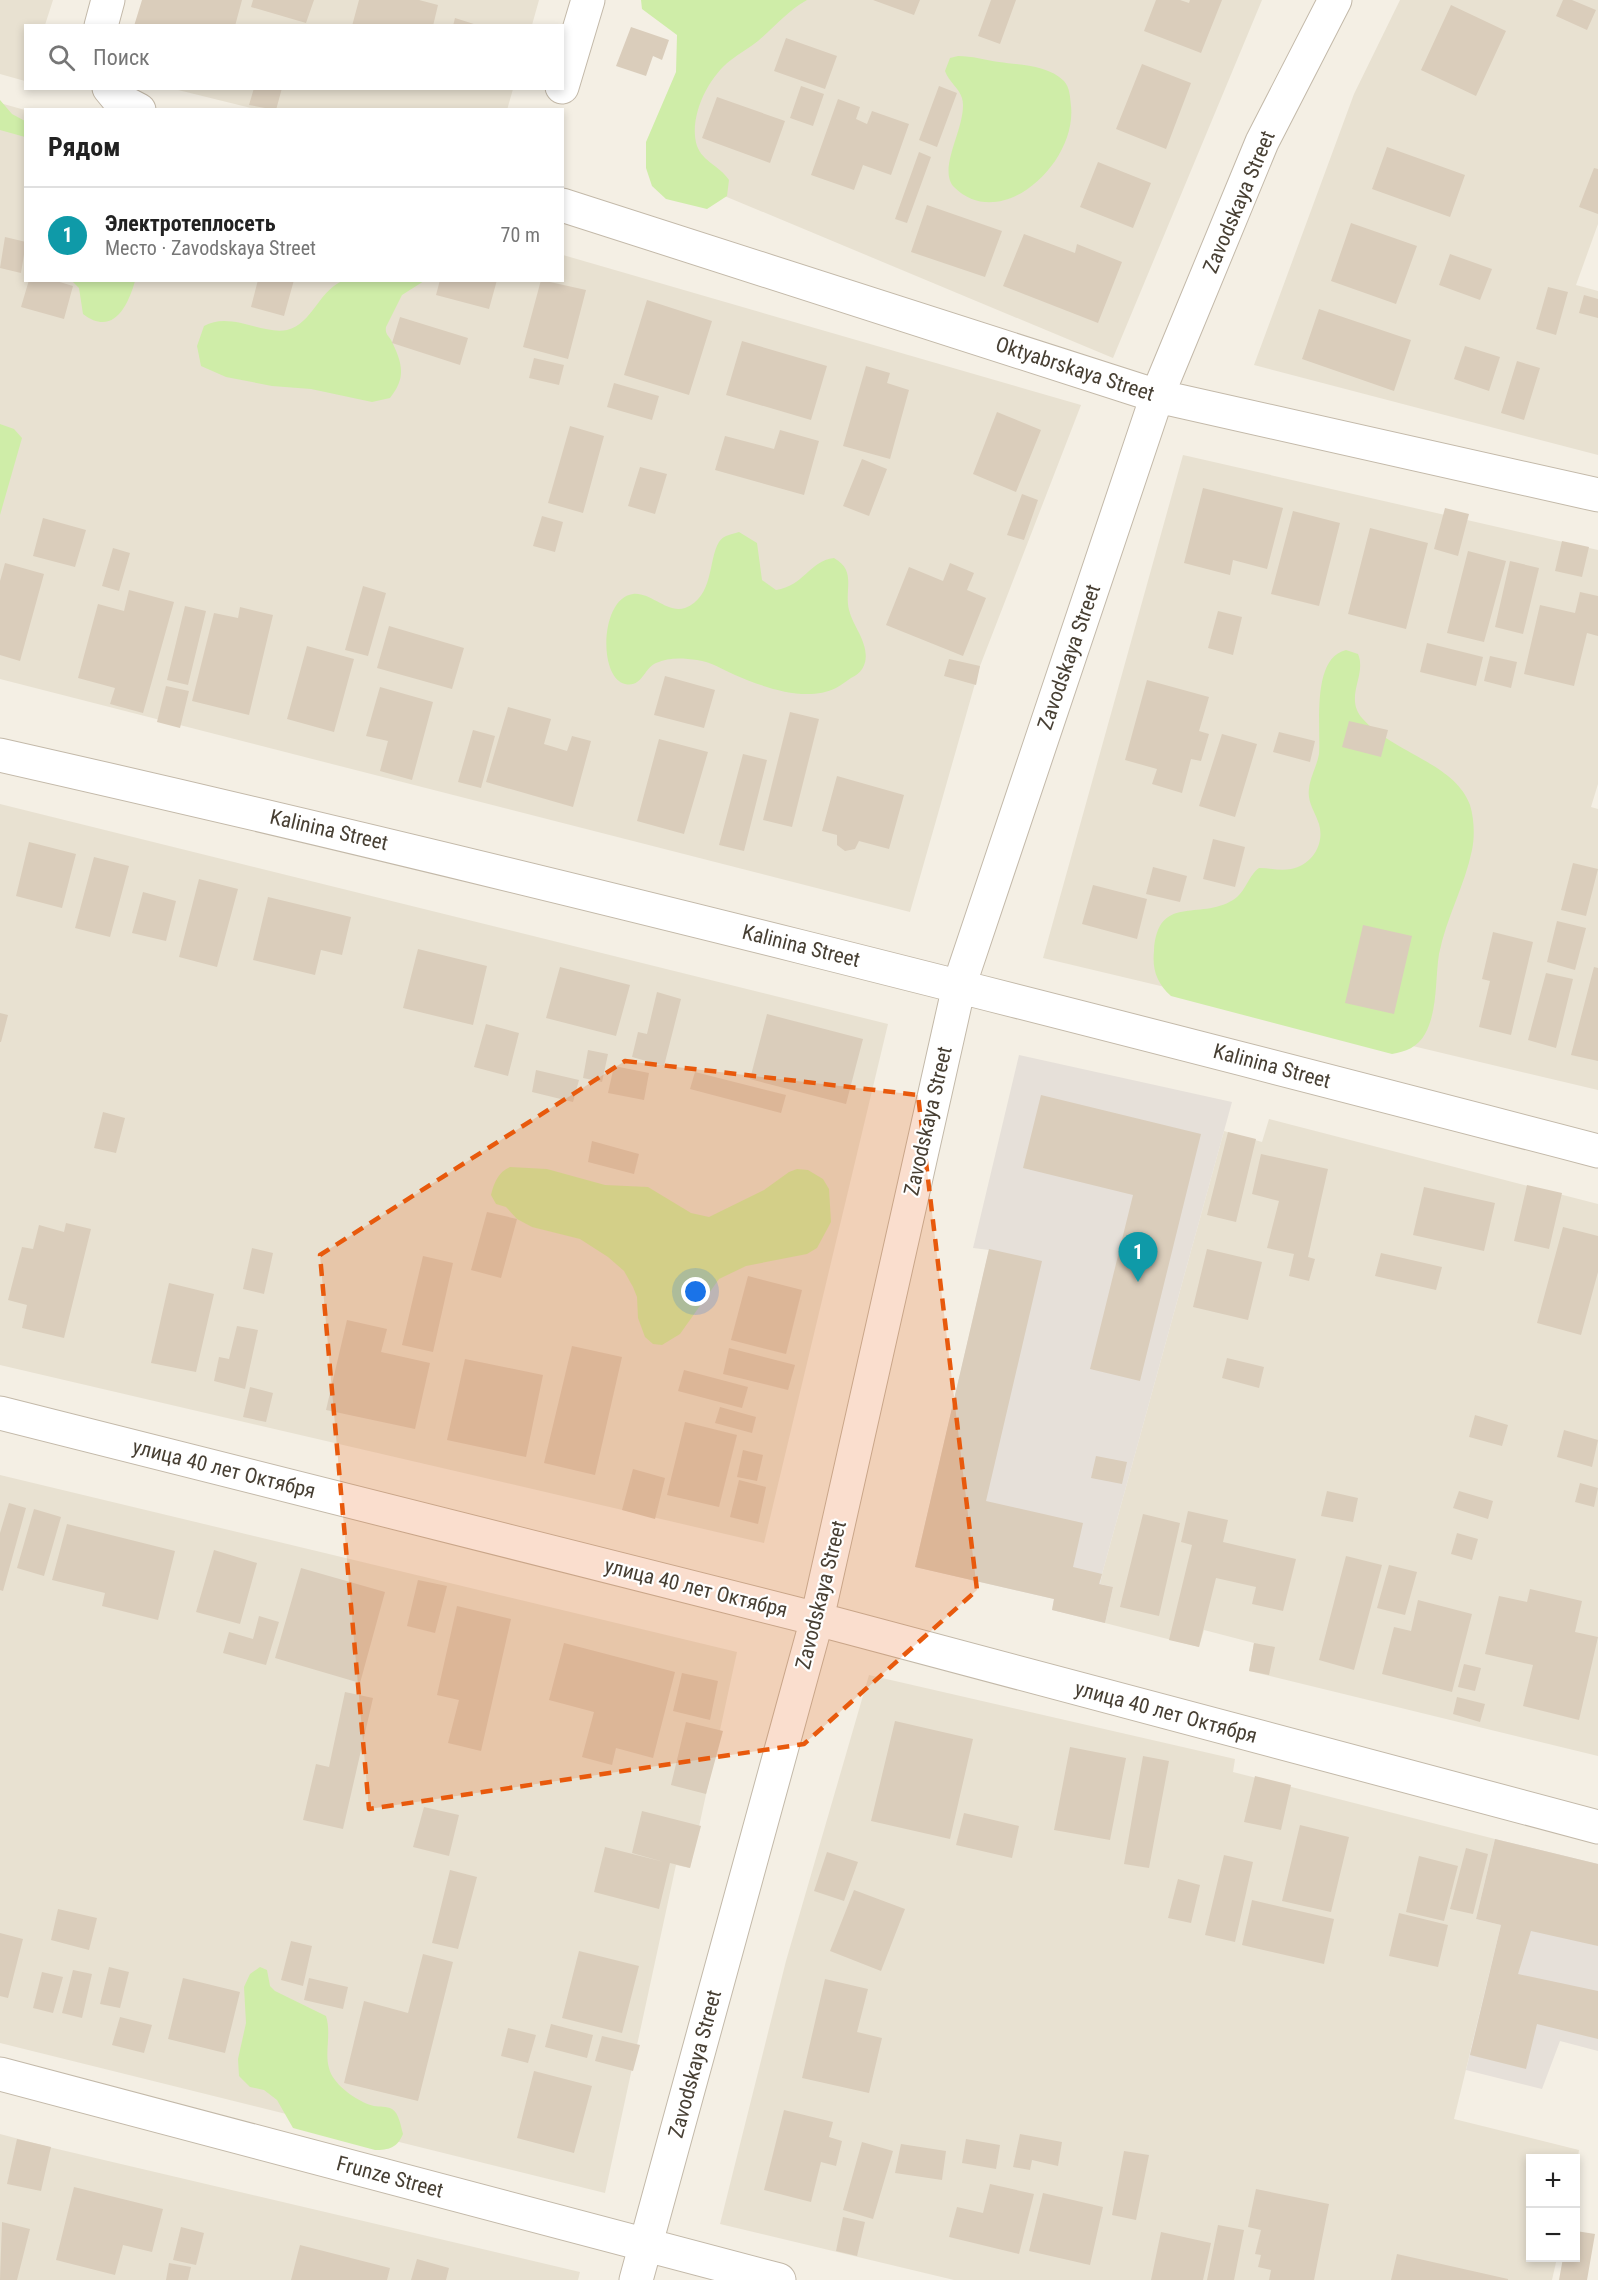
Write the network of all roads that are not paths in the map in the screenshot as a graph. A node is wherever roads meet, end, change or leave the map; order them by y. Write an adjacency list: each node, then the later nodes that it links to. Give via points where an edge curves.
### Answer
1 (108, 0): 4 (street)
2 (588, 0): 5 (street)
3 (1335, 0): 11 (street, Zavodskaya Street, via 1262,142)
4 (102, 24)
5 (564, 81)
6 (111, 90): 8 (street)
7 (561, 90): 9 (street)
8 (135, 108)
9 (557, 108)
10 (564, 206): 11 (street, Oktyabrskaya Street)
11 (1157, 396): 12 (street, Oktyabrskaya Street); 14 (street, Zavodskaya Street)
12 (1598, 495)
13 (0, 755): 14 (street, Kalinina Street, via 349,834)
14 (959, 986): 15 (street, Kalinina Street); 17 (street, Zavodskaya Street)
15 (1598, 1151)
16 (0, 1413): 17 (street, улица 40 лет Октября)
17 (817, 1619): 18 (street, улица 40 лет Октября); 20 (street, Zavodskaya Street)
18 (1598, 1827)
19 (0, 2074): 20 (street, Frunze Street)
20 (645, 2245): 21 (street, Zavodskaya Street); 22 (street, Frunze Street)
21 (636, 2280)
22 (779, 2280)

